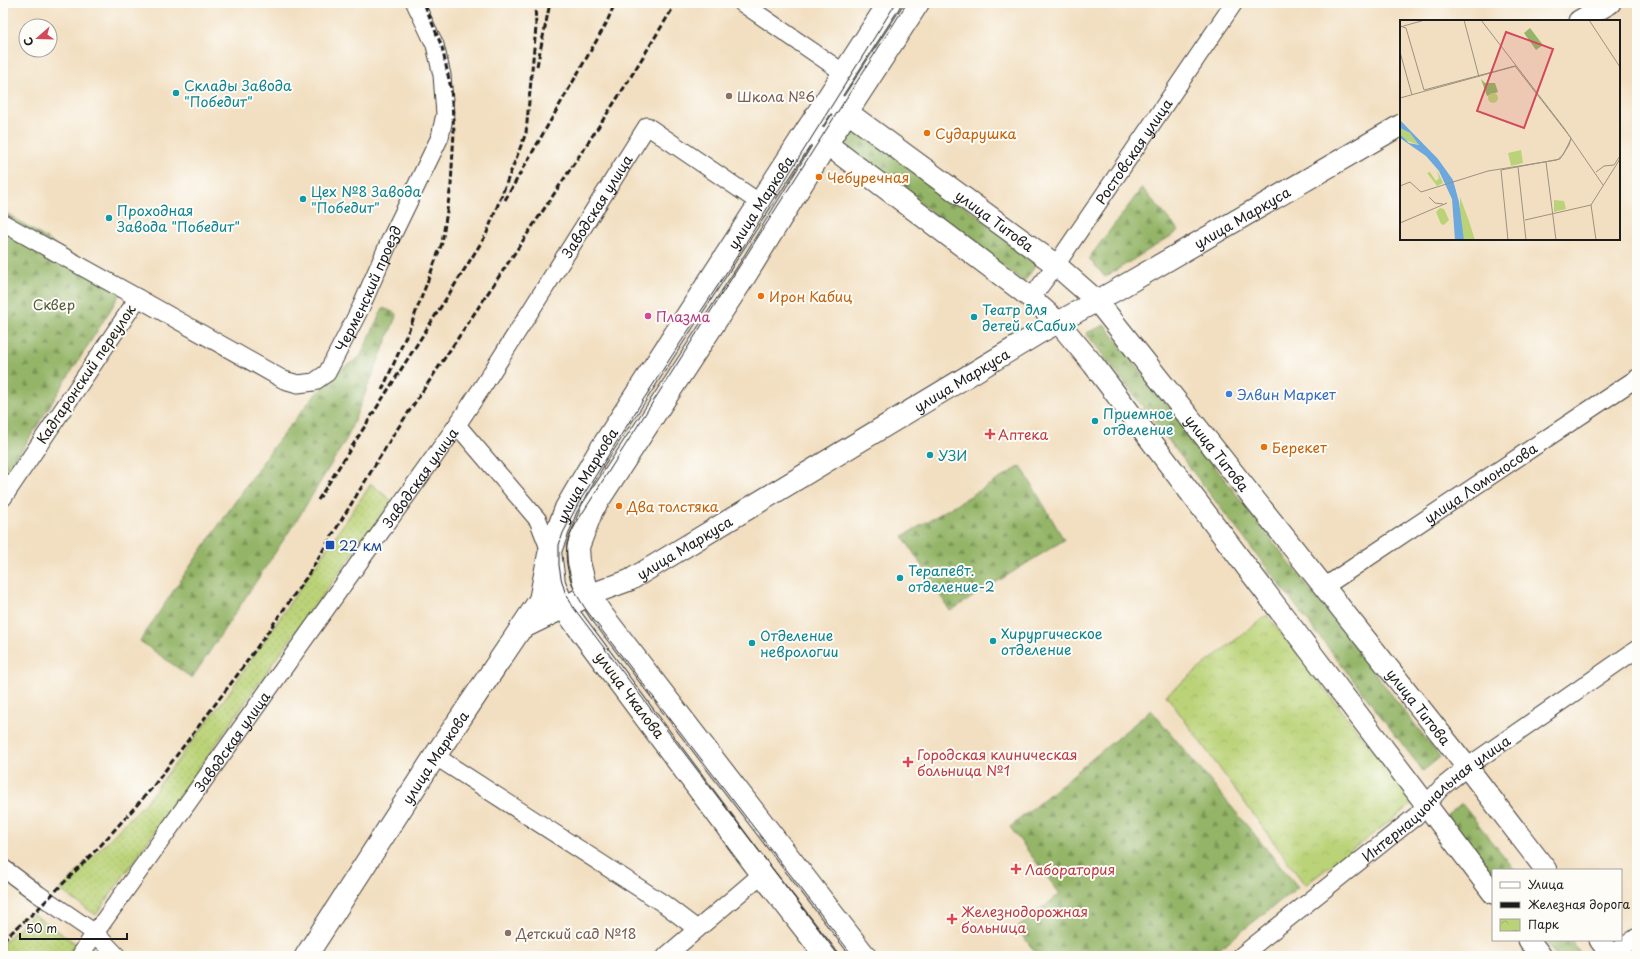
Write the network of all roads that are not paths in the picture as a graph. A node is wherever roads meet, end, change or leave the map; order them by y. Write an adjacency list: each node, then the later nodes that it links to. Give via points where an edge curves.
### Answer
1 (415, 3): 17 (street, Черменский проезд, via 435,46 442,75 445,114 440,137 361,307 327,373 314,382 298,384 284,380)
2 (742, 3): 8 (street)
3 (889, 3): 8 (main road, улица Маркова)
4 (918, 3): 10 (main road, улица Маркова)
5 (1234, 3): 16 (street, Ростовская улица)
6 (1610, 3): 7 (street)
7 (1581, 20)
8 (844, 73): 9 (main road, улица Маркова)
9 (828, 98): 10 (street, улица Титова); 12 (main road, улица Маркова)
10 (848, 112): 13 (main road, улица Маркова); 16 (street, улица Титова)
11 (1400, 126): 19 (street, улица Маркуса)
12 (807, 129): 13 (street); 14 (main road, улица Маркова)
13 (827, 143): 18 (street); 26 (main road, улица Маркова, via 592,510 578,547)
14 (760, 203): 22 (street, Заводская улица, via 647,126); 24 (main road, улица Маркова, via 597,455 566,508)
15 (3, 223): 17 (street, Кадгаронский переулок)
16 (1056, 265): 18 (street, Ростовская улица); 19 (street, улица Титова)
17 (138, 298): 23 (street, Кадгаронский переулок)
18 (1031, 298): 20 (street)
19 (1097, 301): 20 (street, улица Маркуса); 25 (street, улица Титова)
20 (1058, 322): 26 (street, улица Маркуса, via 630,580); 32 (street, via 1093,364)
21 (1637, 378): 25 (street, улица Ломоносова)
22 (456, 425): 24 (street, улица Чкалова, via 538,520); 38 (street, Заводская улица)
23 (3, 498)
24 (550, 550): 27 (main road, улица Чкалова, via 554,583); 28 (main road, улица Маркова, via 540,600)
25 (1324, 587): 31 (street, улица Титова)
26 (589, 595): 27 (main road, улица Маркуса); 47 (main road, улица Чкалова)
27 (563, 607): 28 (main road, улица Маркуса); 35 (main road, улица Чкалова)
28 (519, 630): 30 (main road, улица Маркова)
29 (1637, 649): 31 (street, Интернациональная улица)
30 (435, 756): 37 (street, via 664,904); 44 (main road, улица Маркова)
31 (1467, 767): 32 (street, Интернациональная улица, via 1442,787); 34 (street, улица Титова)
32 (1427, 804): 36 (street); 48 (street, Интернациональная улица, via 1416,816)
33 (3, 868): 38 (street)
34 (1545, 869)
35 (762, 874): 37 (street); 46 (main road, улица Чкалова)
36 (1492, 892)
37 (697, 929): 45 (street)
38 (95, 933): 42 (street, Заводская улица); 43 (street)
39 (1637, 937): 41 (street)
40 (1529, 941): 49 (street)
41 (1608, 950)
42 (80, 956)
43 (117, 956)
44 (306, 956)
45 (666, 956)
46 (826, 956)
47 (865, 956)
48 (1241, 956)
49 (1541, 956)

